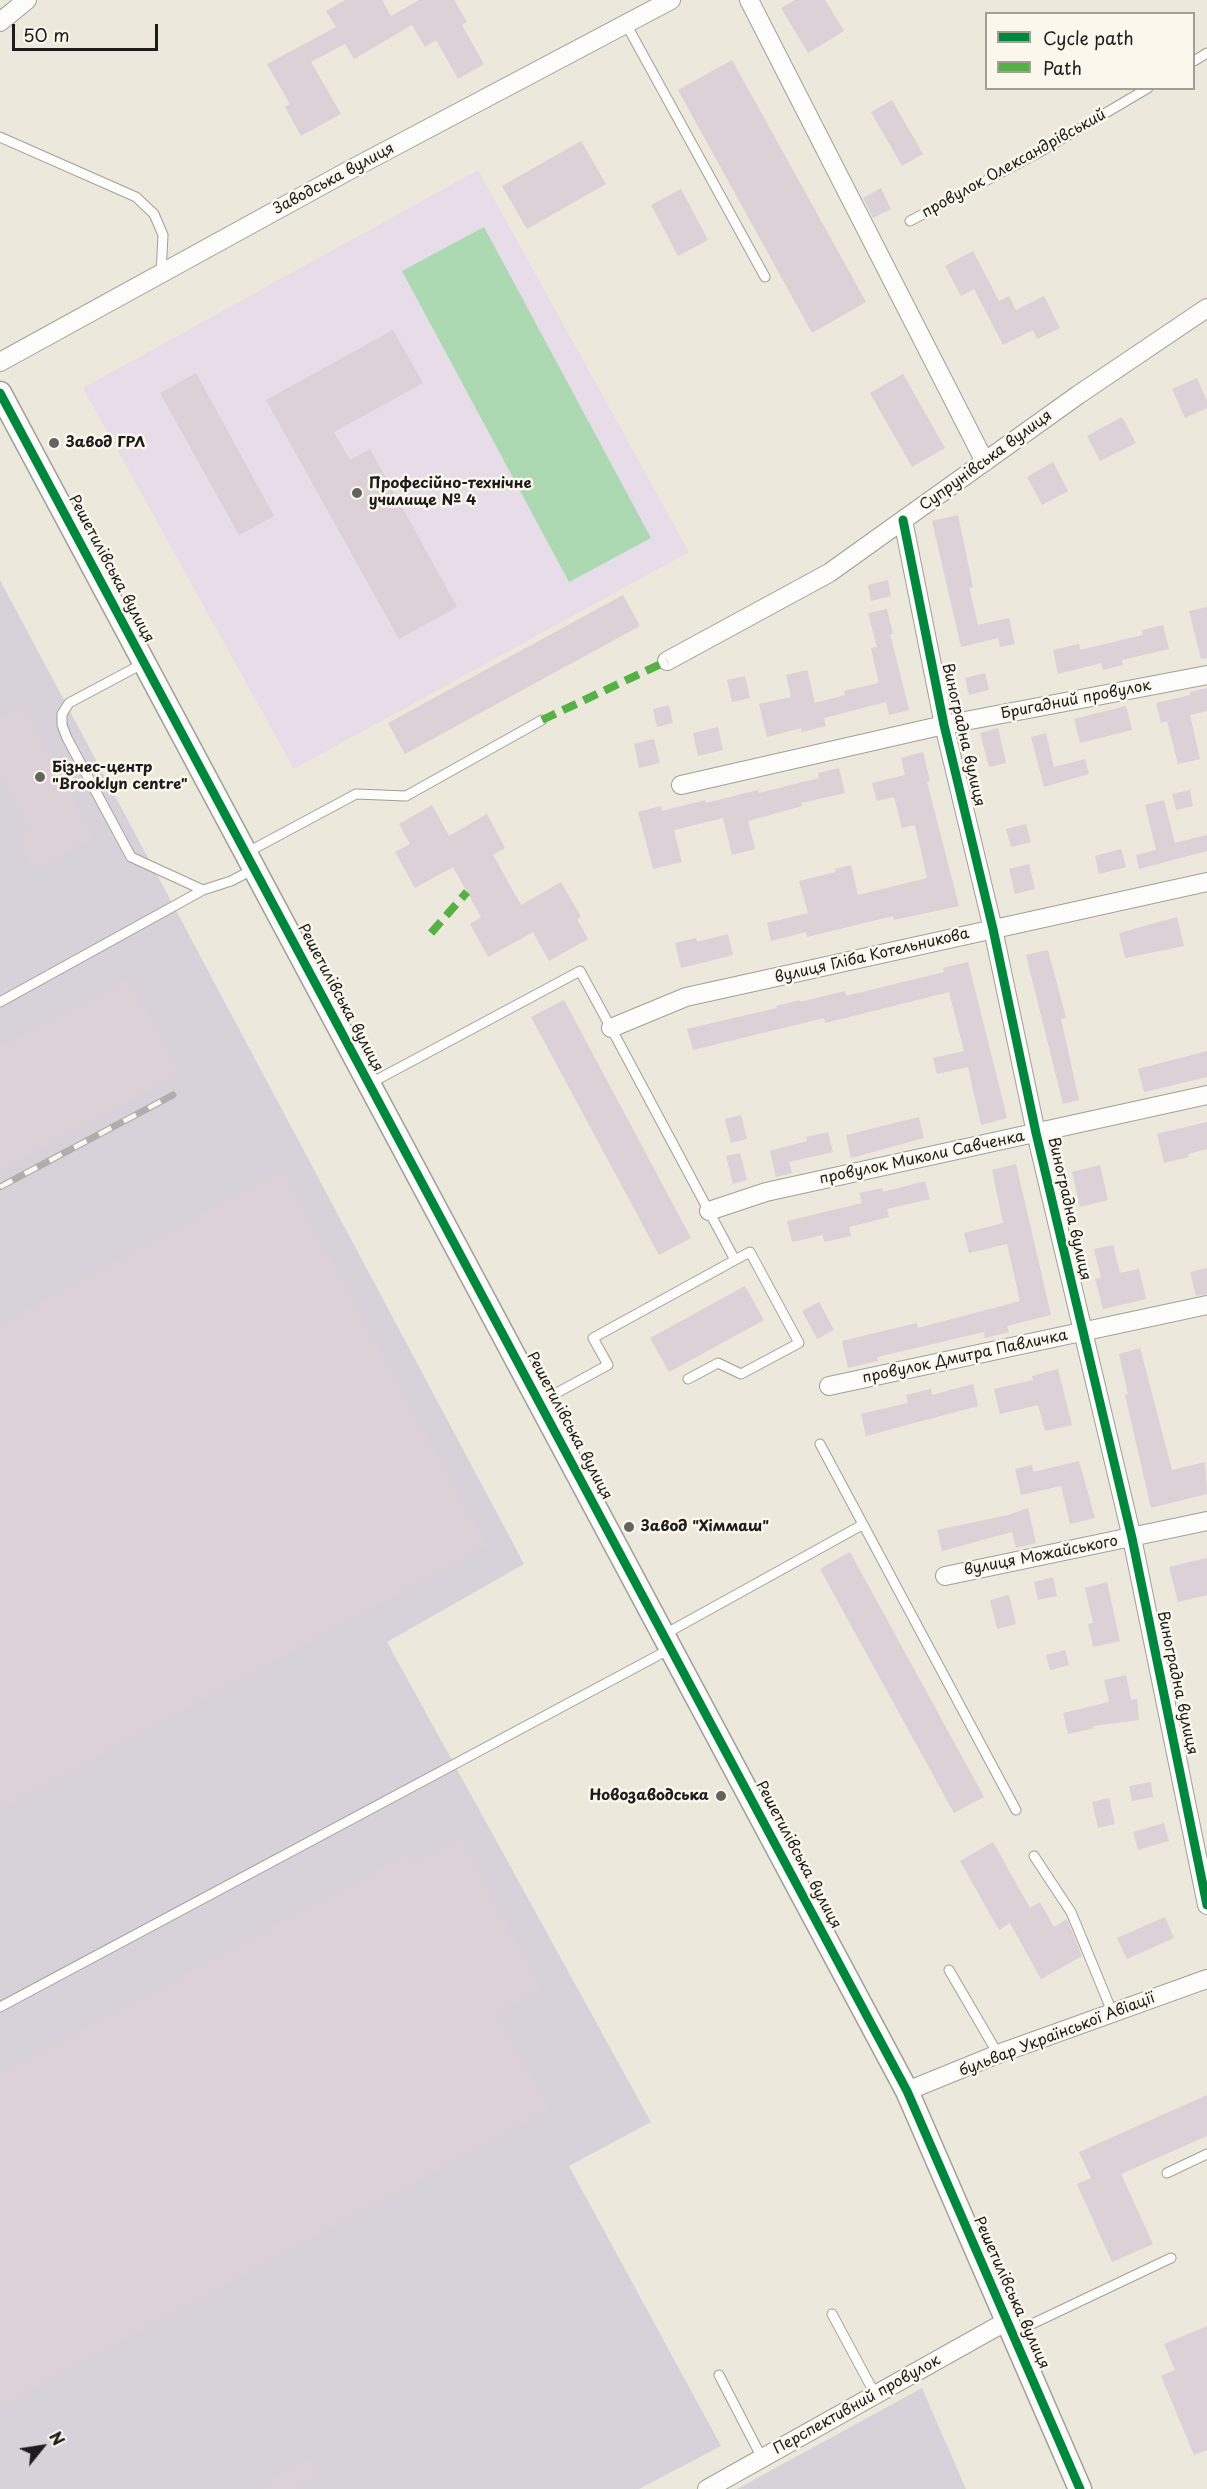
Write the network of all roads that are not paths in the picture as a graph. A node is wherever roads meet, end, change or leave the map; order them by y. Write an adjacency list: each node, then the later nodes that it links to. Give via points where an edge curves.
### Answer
1 (27, 0): 4 (street)
2 (671, 0): 5 (street, Заводська вулиця)
3 (749, 0): 14 (street)
4 (0, 22)
5 (626, 24): 9 (street, Заводська вулиця, via 335,177); 10 (lane)
6 (1145, 90): 8 (lane, провулок Олександрівський, via 1038,153)
7 (0, 137): 9 (lane, via 136,198 154,214 164,235)
8 (910, 221)
9 (161, 274): 12 (street, Заводська вулиця)
10 (765, 277)
11 (1207, 308): 14 (street, Супрунівська вулиця)
12 (0, 362)
13 (0, 393): 17 (street, Решетилівська вулиця)
14 (985, 462): 15 (street, Супрунівська вулиця)
15 (903, 520): 16 (street, Супрунівська вулиця, via 829,573); 20 (street, Виноградна вулиця)
16 (667, 661)
17 (144, 663): 22 (street, Решетилівська вулиця); 24 (lane, via 69,703 62,714 62,724 131,857)
18 (1207, 675): 20 (street, Бригадний провулок)
19 (542, 720): 22 (lane, via 406,796 356,794)
20 (944, 725): 21 (street, Бригадний провулок); 25 (street, Виноградна вулиця)
21 (681, 785)
22 (250, 861): 24 (lane, via 231,881); 28 (street, Решетилівська вулиця)
23 (1207, 882): 25 (street, вулиця Гліба Котельникова)
24 (203, 890): 26 (lane)
25 (993, 929): 27 (street, вулиця Гліба Котельникова, via 686,998); 30 (street, Виноградна вулиця)
26 (0, 1002)
27 (611, 1028): 28 (lane, via 580,971); 31 (lane)
28 (369, 1084): 37 (street, Решетилівська вулиця)
29 (1207, 1095): 30 (street, провулок Миколи Савченка)
30 (1036, 1133): 31 (street, провулок Миколи Савченка, via 766,1192); 34 (street, Виноградна вулиця)
31 (709, 1211): 32 (lane)
32 (735, 1260): 35 (lane, via 750,1252 799,1343 741,1374 718,1363); 37 (lane, via 593,1338 608,1365)
33 (1207, 1305): 34 (street, провулок Дмитра Павличка)
34 (1083, 1332): 36 (street, провулок Дмитра Павличка); 41 (street, Виноградна вулиця)
35 (688, 1379)
36 (829, 1386)
37 (539, 1402): 43 (street, Решетилівська вулиця)
38 (820, 1444): 40 (lane)
39 (1207, 1521): 41 (street, вулиця Можайського)
40 (862, 1526): 43 (lane); 44 (lane)
41 (1132, 1538): 42 (street, вулиця Можайського); 46 (street, Виноградна вулиця)
42 (945, 1576)
43 (667, 1642): 49 (lane); 52 (street, Решетилівська вулиця)
44 (1016, 1810)
45 (1034, 1856): 50 (lane, via 1071,1912)
46 (1207, 1905)
47 (949, 1970): 51 (lane)
48 (1207, 1980): 50 (street, бульвар Української Авіації)
49 (0, 2007)
50 (1113, 2014): 51 (street, бульвар Української Авіації)
51 (998, 2054): 52 (street, бульвар Української Авіації)
52 (907, 2091): 57 (street, Решетилівська вулиця)
53 (1207, 2154): 54 (lane)
54 (1167, 2173)
55 (1171, 2258): 57 (lane)
56 (832, 2313): 59 (lane)
57 (1009, 2327): 59 (street, Перспективний провулок); 62 (street, Решетилівська вулиця)
58 (719, 2375): 60 (lane)
59 (875, 2394): 60 (street, Перспективний провулок)
60 (762, 2458): 61 (street, Перспективний провулок)
61 (706, 2489)
62 (1080, 2489)

